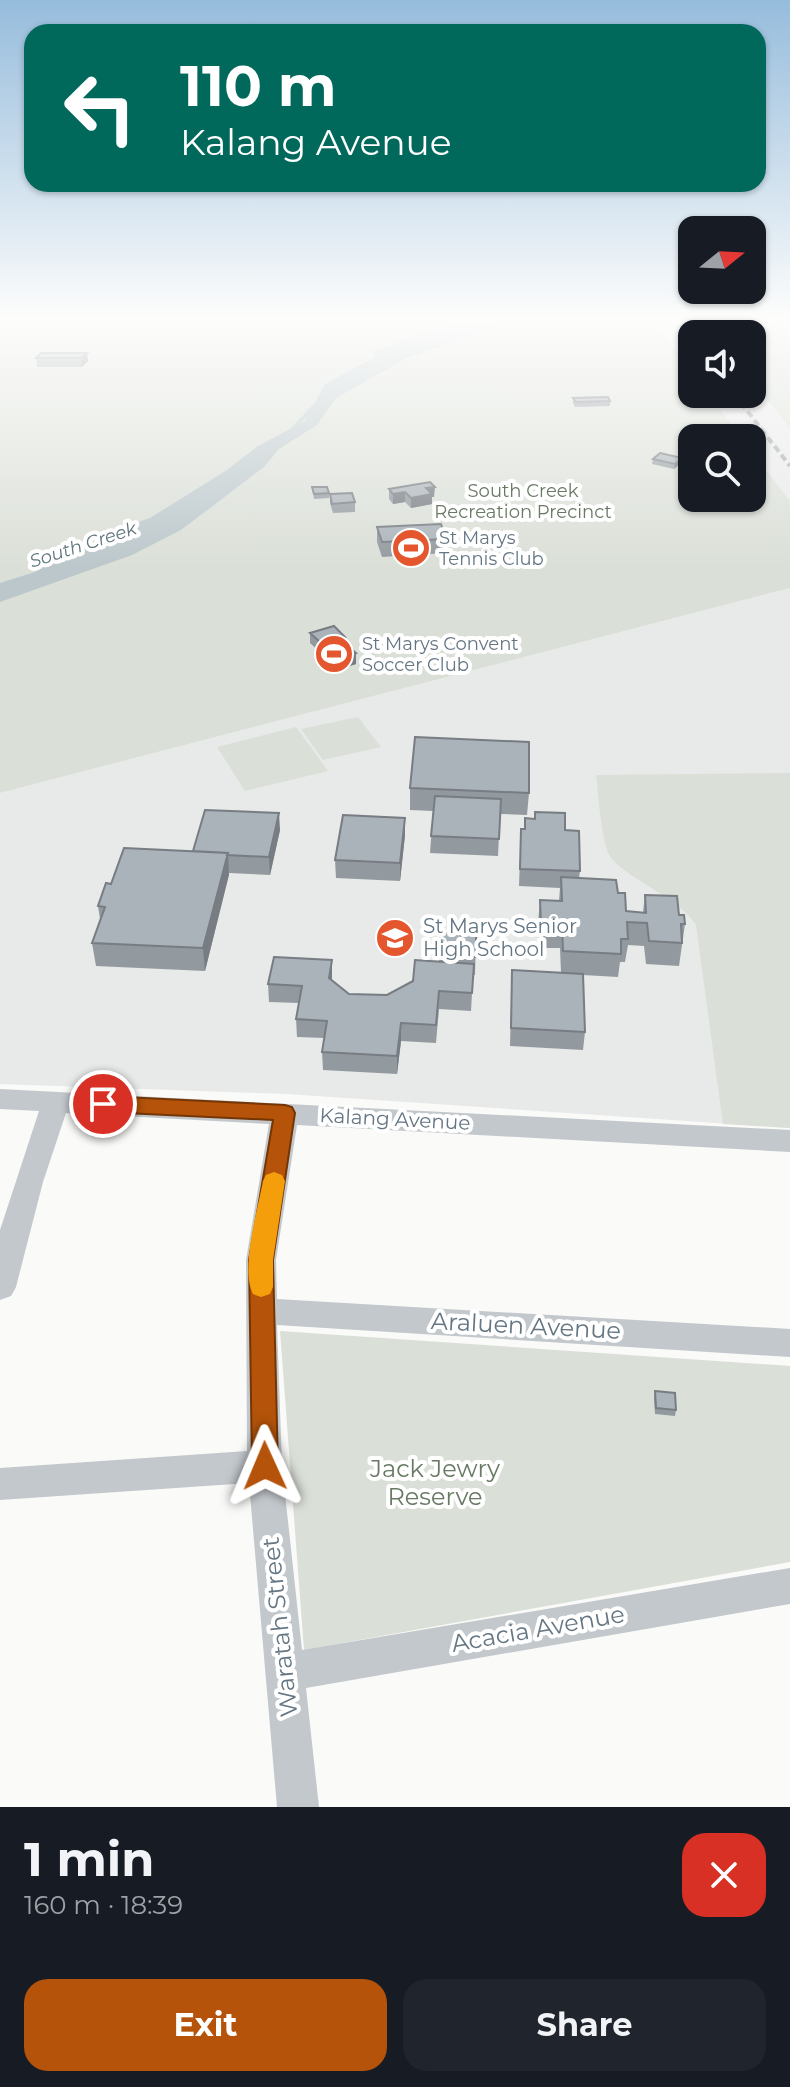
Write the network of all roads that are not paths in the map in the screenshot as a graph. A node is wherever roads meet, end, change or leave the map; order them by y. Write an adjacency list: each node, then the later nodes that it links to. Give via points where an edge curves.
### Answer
1 (0, 1099): 2 (street, Kalang Avenue)
2 (56, 1102): 3 (street, Kalang Avenue); 5 (street)
3 (285, 1113): 4 (street, Kalang Avenue); 6 (street, Waratah Street, via 261,1260)
4 (790, 1141)
5 (0, 1287)
6 (261, 1311): 7 (street, Araluen Avenue); 8 (street, Waratah Street)
7 (790, 1343)
8 (265, 1466): 9 (street); 11 (street, Waratah Street)
9 (0, 1484)
10 (790, 1586): 11 (street, Acacia Avenue)
11 (285, 1672): 12 (street, Waratah Street)
12 (298, 1807)

